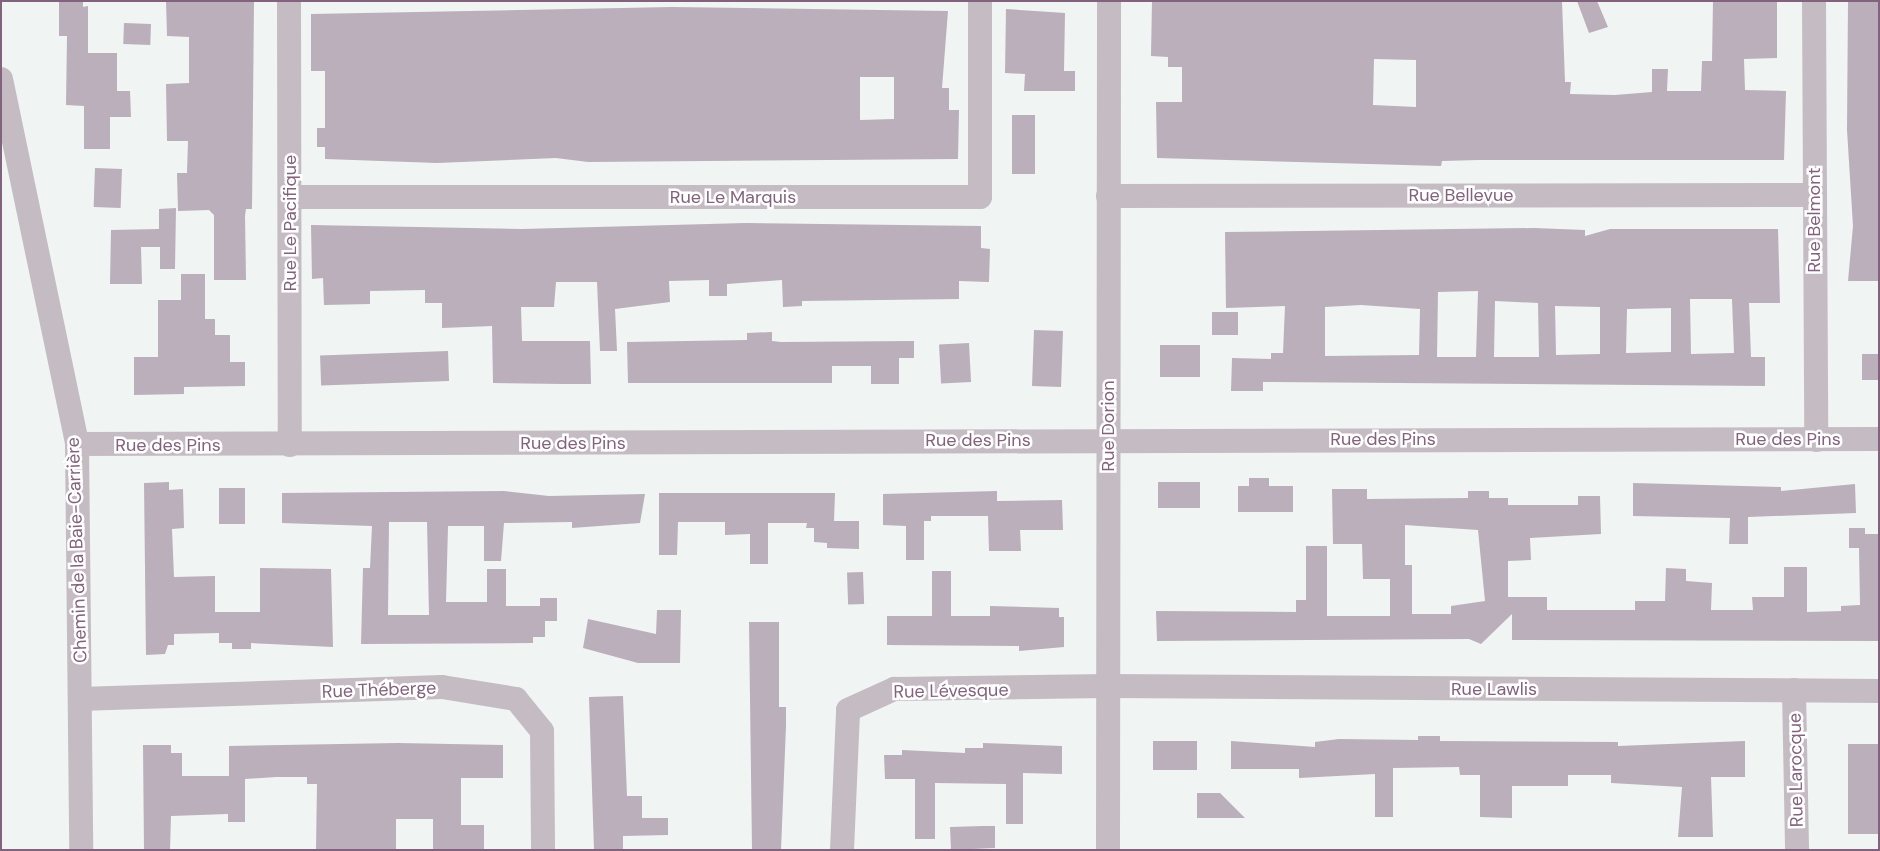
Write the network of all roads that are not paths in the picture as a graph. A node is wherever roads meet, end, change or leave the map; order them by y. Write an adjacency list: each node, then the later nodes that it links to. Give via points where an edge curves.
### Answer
1 (289, 1): 8 (street, Rue Le Pacifique)
2 (980, 1): 8 (street, Rue Le Marquis, via 980,197)
3 (1109, 1): 7 (street, Rue Dorion)
4 (1814, 1): 6 (street, Rue Belmont)
5 (1, 79): 12 (street, Chemin de la Baie-Carrière)
6 (1813, 195): 7 (street, Rue Bellevue); 11 (street, Rue Belmont)
7 (1108, 196): 9 (street, Rue Dorion)
8 (290, 197): 13 (street, Rue Le Pacifique)
9 (1108, 438): 11 (street, Rue des Pins); 13 (street, Rue des Pins); 14 (street, Rue Dorion)
10 (1879, 439): 11 (street, Rue des Pins)
11 (1816, 440)
12 (77, 444): 13 (street, Rue des Pins); 17 (street, Chemin de la Baie-Carrière)
13 (290, 445)
14 (1108, 686): 15 (street, Rue Lawlis); 20 (street, Rue Lévesque, via 894,689 848,710); 21 (street, Rue Dorion)
15 (1794, 690): 16 (street, Rue Lawlis); 22 (street, Rue Larocque)
16 (1879, 691)
17 (80, 699): 18 (street, Chemin de la Baie-Carrière); 19 (street, Rue Théberge, via 442,687 516,699 542,731)
18 (81, 850)
19 (543, 850)
20 (842, 850)
21 (1108, 850)
22 (1797, 850)

